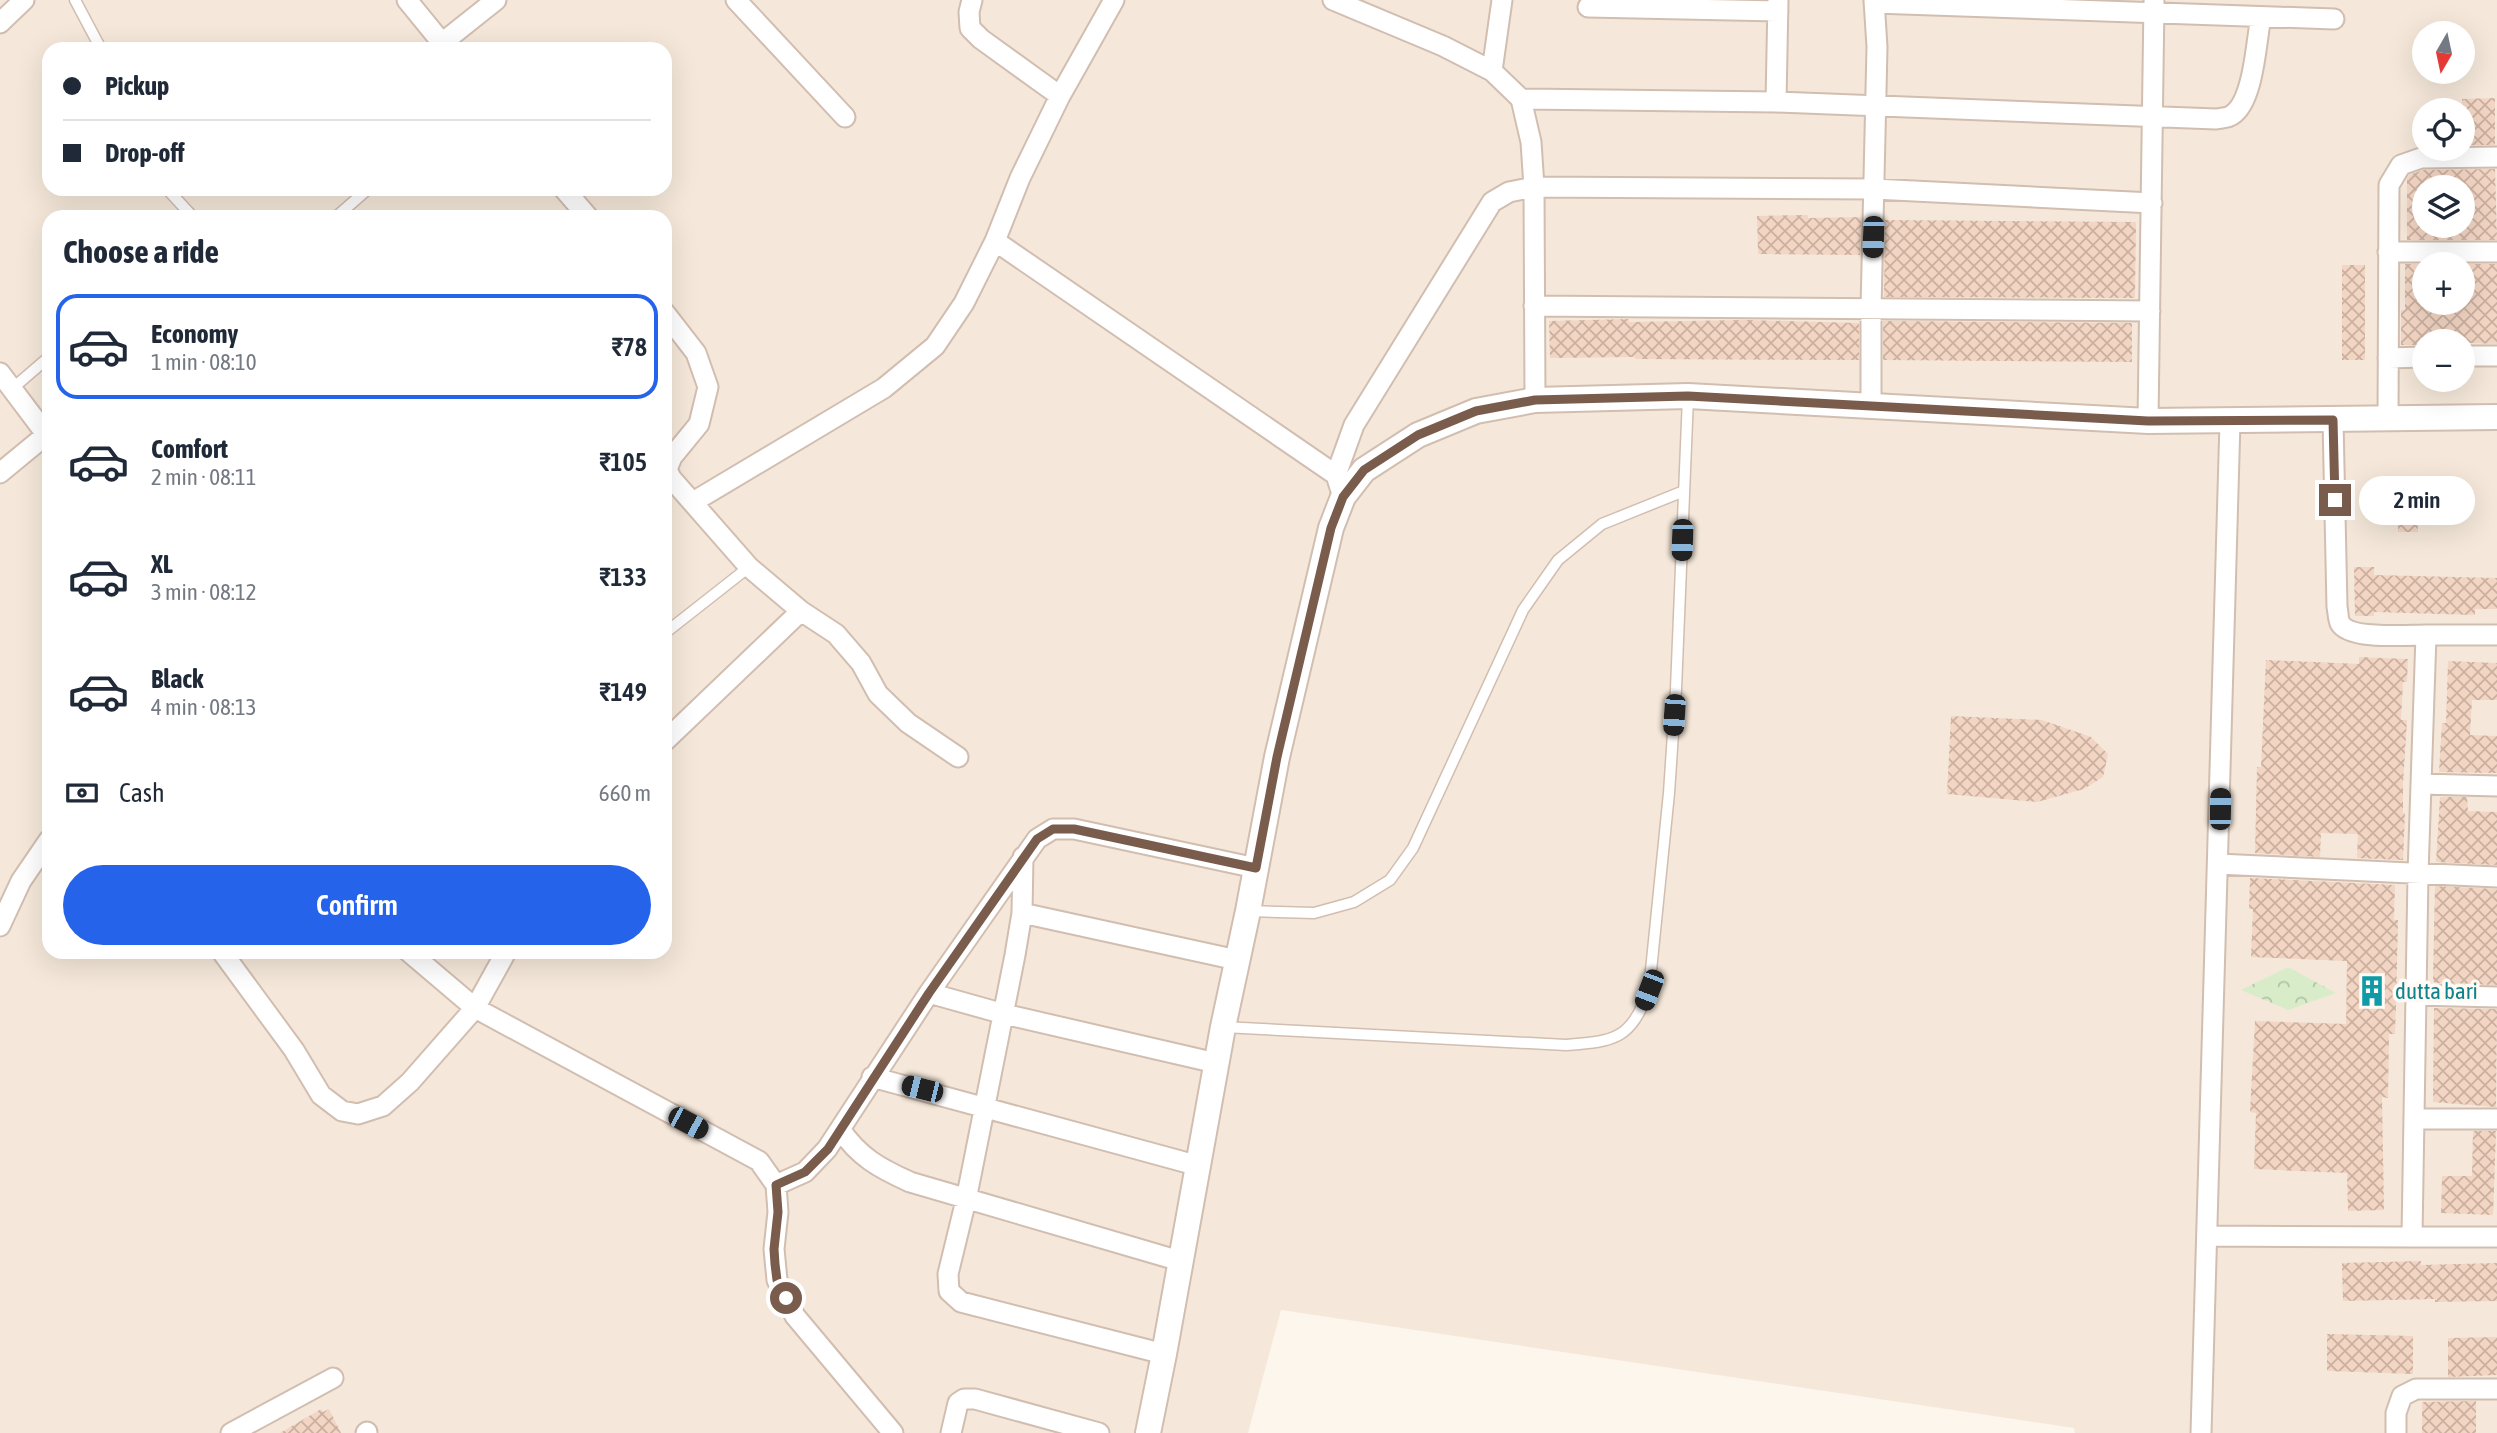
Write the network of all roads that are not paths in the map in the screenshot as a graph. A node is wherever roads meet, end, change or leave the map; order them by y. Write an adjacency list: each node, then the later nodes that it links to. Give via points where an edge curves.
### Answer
1 (24, 0): 16 (street)
2 (75, 0): 17 (lane)
3 (407, 0): 18 (street)
4 (496, 0): 19 (street)
5 (736, 0): 26 (street)
6 (972, 0): 21 (street, via 970,28)
7 (1114, 0): 21 (street)
8 (1502, 0): 20 (street)
9 (1341, 2): 20 (street)
10 (1874, 2): 13 (street); 24 (street)
11 (1778, 6): 12 (street); 23 (street)
12 (1588, 7)
13 (2154, 7): 14 (street); 25 (street)
14 (2260, 17): 15 (street); 25 (street, via 2249,85 2244,102 2232,115 2216,119)
15 (2334, 19)
16 (0, 23)
17 (97, 42)
18 (442, 42)
19 (449, 42)
20 (1492, 71): 22 (street)
21 (1060, 96): 37 (street)
22 (1521, 99): 23 (street); 28 (street, via 1531,142)
23 (1776, 102): 24 (street)
24 (1876, 105): 25 (street); 29 (street)
25 (2154, 116): 33 (street)
26 (845, 117)
27 (2497, 158): 38 (street, via 2421,158 2400,165 2389,186)
28 (1534, 187): 29 (street); 40 (street); 63 (street, via 1509,192 1492,202 1354,425)
29 (1874, 190): 33 (street); 41 (street)
30 (174, 196): 34 (lane)
31 (360, 196): 35 (lane)
32 (570, 196): 36 (street)
33 (2152, 204): 42 (street)
34 (186, 210)
35 (344, 210)
36 (582, 210)
37 (995, 241): 63 (street); 65 (street, via 964,303 935,346 884,388)
38 (2389, 252): 39 (street); 47 (street)
39 (2497, 253)
40 (1534, 306): 41 (street); 51 (street)
41 (1871, 309): 42 (street); 52 (street)
42 (2150, 311): 56 (street)
43 (672, 322): 60 (street, via 696,353 708,387 699,425)
44 (2475, 356): 45 (street)
45 (2497, 356)
46 (2412, 357): 47 (street)
47 (2388, 358): 54 (street)
48 (42, 361): 49 (lane)
49 (6, 380): 58 (street)
50 (1688, 396): 51 (street); 52 (street); 64 (lane)
51 (1535, 400): 63 (street, via 1476,411 1418,435)
52 (1871, 405): 56 (street)
53 (2497, 417): 54 (street)
54 (2388, 419): 55 (street)
55 (2333, 420): 57 (street); 69 (street, via 2340,623 2346,631 2361,634)
56 (2148, 421): 57 (street)
57 (2230, 421): 77 (street)
58 (42, 428)
59 (42, 441): 61 (street)
60 (672, 457)
61 (0, 473)
62 (672, 479): 65 (street)
63 (1340, 486): 78 (street)
64 (1684, 491): 81 (lane, via 1602,524 1558,561 1523,610 1413,848 1390,880 1354,902 1314,913); 93 (lane, via 1669,793 1649,990 1640,1015 1624,1034 1601,1042 1566,1045)
65 (693, 502): 66 (street)
66 (749, 567): 67 (street); 68 (lane)
67 (801, 611): 71 (street); 72 (street, via 836,634 861,663 878,694 908,723)
68 (672, 628)
69 (2426, 635): 70 (street); 73 (street)
70 (2497, 635)
71 (672, 734)
72 (958, 757)
73 (2421, 783): 74 (street); 79 (street)
74 (2497, 786)
75 (42, 850): 83 (street)
76 (1023, 857): 78 (street, via 1037,839 1053,829 1074,829); 82 (street); 88 (street)
77 (2218, 864): 79 (street); 103 (street)
78 (1256, 868): 81 (street)
79 (2418, 874): 80 (street); 89 (street)
80 (2497, 877)
81 (1248, 911): 87 (street)
82 (1022, 913): 87 (street); 92 (street)
83 (0, 926)
84 (227, 959): 91 (street, via 321,1095 342,1111 358,1114 383,1106)
85 (416, 959): 91 (street)
86 (502, 959): 91 (street)
87 (1237, 960): 93 (street)
88 (929, 993): 92 (street); 95 (street)
89 (2415, 995): 90 (street); 97 (street)
90 (2497, 997)
91 (475, 1008): 101 (street, via 759,1161)
92 (1004, 1014): 94 (street); 96 (street)
93 (1223, 1027): 94 (street)
94 (1216, 1063): 100 (street)
95 (872, 1077): 96 (street); 99 (street)
96 (984, 1107): 100 (street); 102 (street)
97 (2414, 1119): 98 (street); 104 (street)
98 (2497, 1119)
99 (840, 1129): 101 (street, via 805,1172); 102 (street, via 852,1147 878,1167)
100 (1199, 1166): 106 (street)
101 (776, 1185): 111 (street, via 777,1280 795,1316)
102 (966, 1200): 106 (street); 107 (street, via 948,1274 949,1291 961,1302)
103 (2207, 1236): 104 (street); 115 (street)
104 (2412, 1237): 105 (street)
105 (2497, 1237)
106 (1180, 1261): 107 (street)
107 (1164, 1354): 114 (street)
108 (333, 1378): 110 (street)
109 (2497, 1389): 116 (street, via 2416,1390 2402,1396)
110 (231, 1433)
111 (893, 1433)
112 (951, 1433): 113 (street, via 958,1403 975,1399)
113 (1098, 1433)
114 (1147, 1433)
115 (2201, 1433)
116 (2396, 1433)

